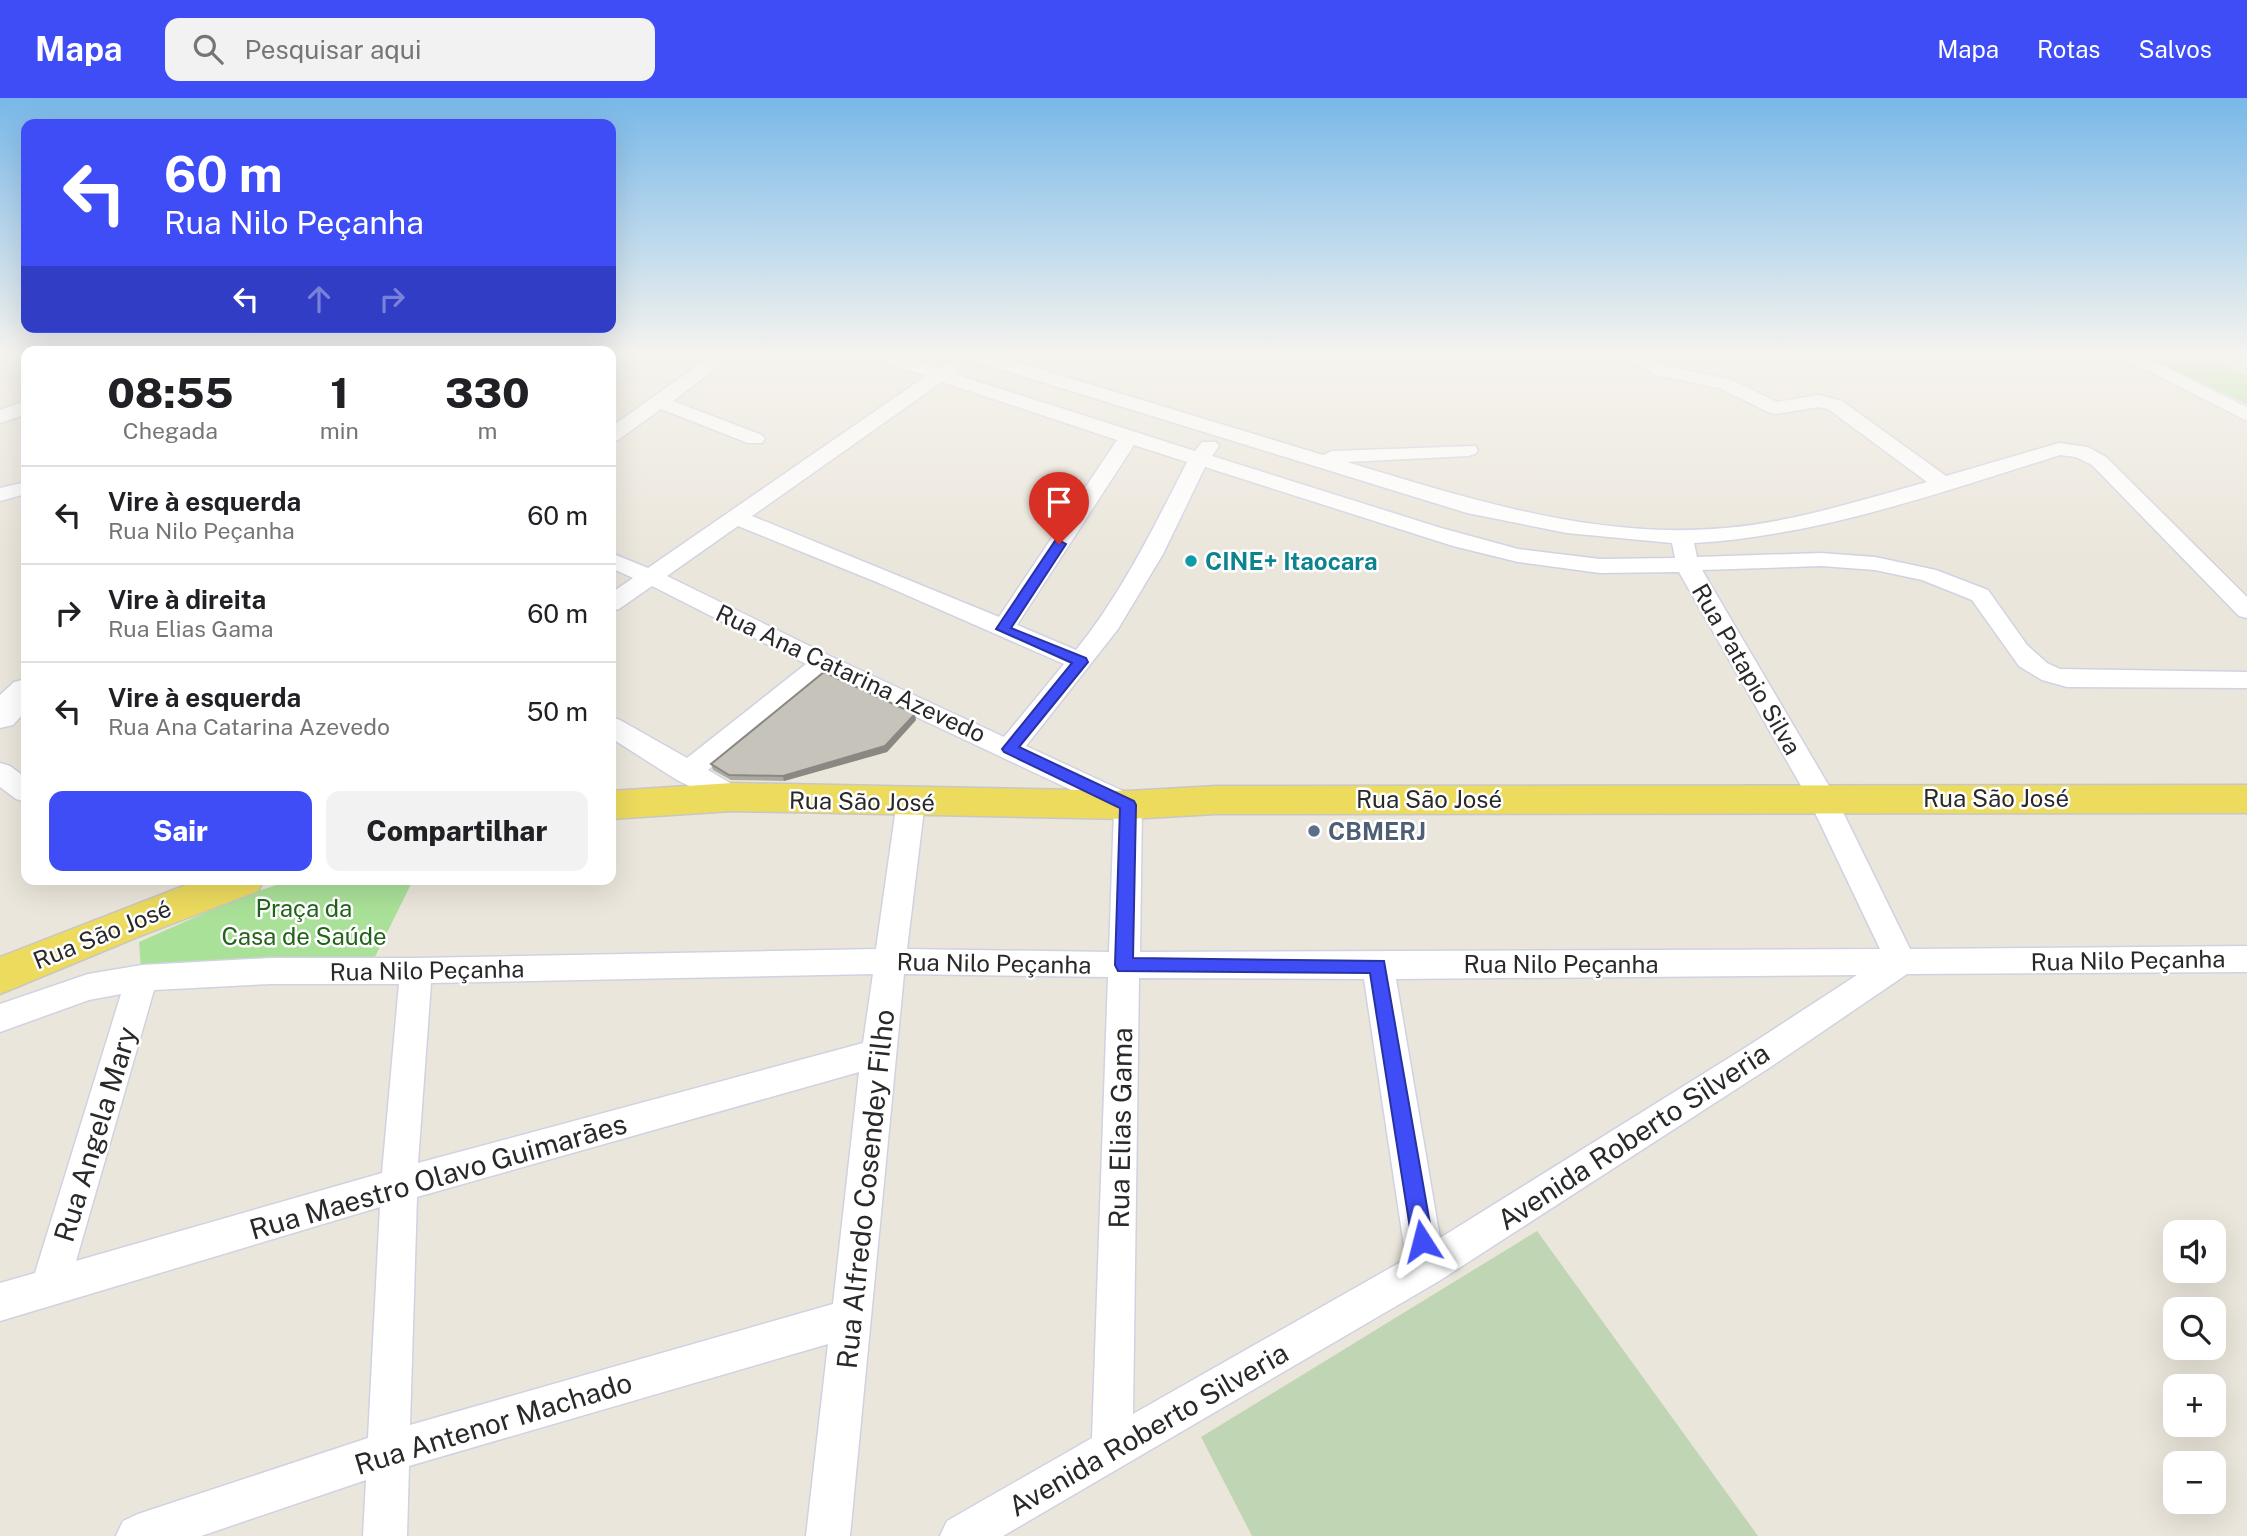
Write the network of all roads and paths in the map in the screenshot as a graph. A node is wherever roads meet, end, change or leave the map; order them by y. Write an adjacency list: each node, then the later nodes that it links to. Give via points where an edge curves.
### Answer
1 (631, 422): 8 (street)
2 (711, 422): 10 (street)
3 (874, 422): 17 (street)
4 (1083, 422): 9 (street)
5 (1191, 422): 7 (street)
6 (1858, 422): 14 (street)
7 (1220, 431): 12 (street); 13 (street)
8 (616, 432)
9 (1129, 437): 13 (street); 24 (street)
10 (755, 439)
11 (1468, 450): 12 (street)
12 (1311, 458): 18 (street, via 1515,517)
13 (1199, 459): 20 (street, via 1546,561); 25 (street, via 1152,554)
14 (1943, 484): 18 (street, via 1812,521 1723,536); 23 (street, via 2059,449 2081,451 2099,461)
15 (21, 489): 16 (street)
16 (0, 495)
17 (738, 518): 21 (street); 24 (street)
18 (1682, 536): 20 (street, Rua Patapio Silva)
19 (616, 562): 21 (street, Rua Ana Catarina Azevedo)
20 (1687, 565): 27 (street, via 1829,559 1904,568 1979,595 2027,663 2052,676); 36 (street, Rua Patapio Silva)
21 (650, 577): 22 (street); 26 (street, Rua Ana Catarina Azevedo)
22 (616, 601)
23 (2243, 601)
24 (1003, 629): 25 (street)
25 (1081, 662): 31 (street)
26 (823, 663): 31 (street, Rua Ana Catarina Azevedo); 33 (street)
27 (2247, 680)
28 (21, 695): 29 (main road)
29 (0, 716)
30 (616, 729): 33 (street)
31 (1009, 749): 40 (street, Rua Ana Catarina Azevedo)
32 (0, 773): 34 (street)
33 (687, 773): 35 (street)
34 (21, 788)
35 (732, 797): 38 (main road, Rua São José); 39 (main road, Rua São José)
36 (1822, 798): 37 (main road, Rua São José); 40 (main road, Rua São José, via 1216,800); 44 (street, Rua Patapio Silva)
37 (2247, 799)
38 (911, 802): 40 (main road, Rua São José); 43 (street, Rua Alfredo Cosendey Filho)
39 (616, 805)
40 (1128, 805): 45 (street, Rua Elias Gama)
41 (230, 885): 48 (main road, Rua São José)
42 (2247, 959): 44 (street, Rua Nilo Peçanha)
43 (892, 961): 45 (street, Rua Nilo Peçanha); 47 (street, Rua Nilo Peçanha); 51 (street, Rua Alfredo Cosendey Filho)
44 (1901, 962): 46 (street, Rua Nilo Peçanha); 53 (street, Avenida Roberto Silveria)
45 (1124, 965): 46 (street, Rua Nilo Peçanha); 57 (street, Rua Elias Gama)
46 (1378, 966): 53 (street)
47 (416, 971): 49 (street, Rua Nilo Peçanha, via 271,971); 52 (street)
48 (0, 976)
49 (142, 978): 50 (street, Rua Nilo Peçanha, via 88,987); 54 (street, Rua Angela Mary)
50 (0, 1018)
51 (878, 1053): 52 (street, Rua Maestro Olavo Guimarães); 56 (street, Rua Alfredo Cosendey Filho)
52 (399, 1185): 54 (street, Rua Maestro Olavo Guimarães); 58 (street)
53 (1426, 1268): 57 (street, Avenida Roberto Silveria)
54 (49, 1289): 55 (street, Rua Maestro Olavo Guimarães)
55 (0, 1302)
56 (850, 1318): 58 (street, Rua Antenor Machado); 61 (street, Rua Alfredo Cosendey Filho)
57 (1112, 1451): 62 (street, Avenida Roberto Silveria)
58 (387, 1452): 59 (street, Rua Antenor Machado); 60 (street)
59 (138, 1536)
60 (384, 1536)
61 (828, 1536)
62 (962, 1536)

